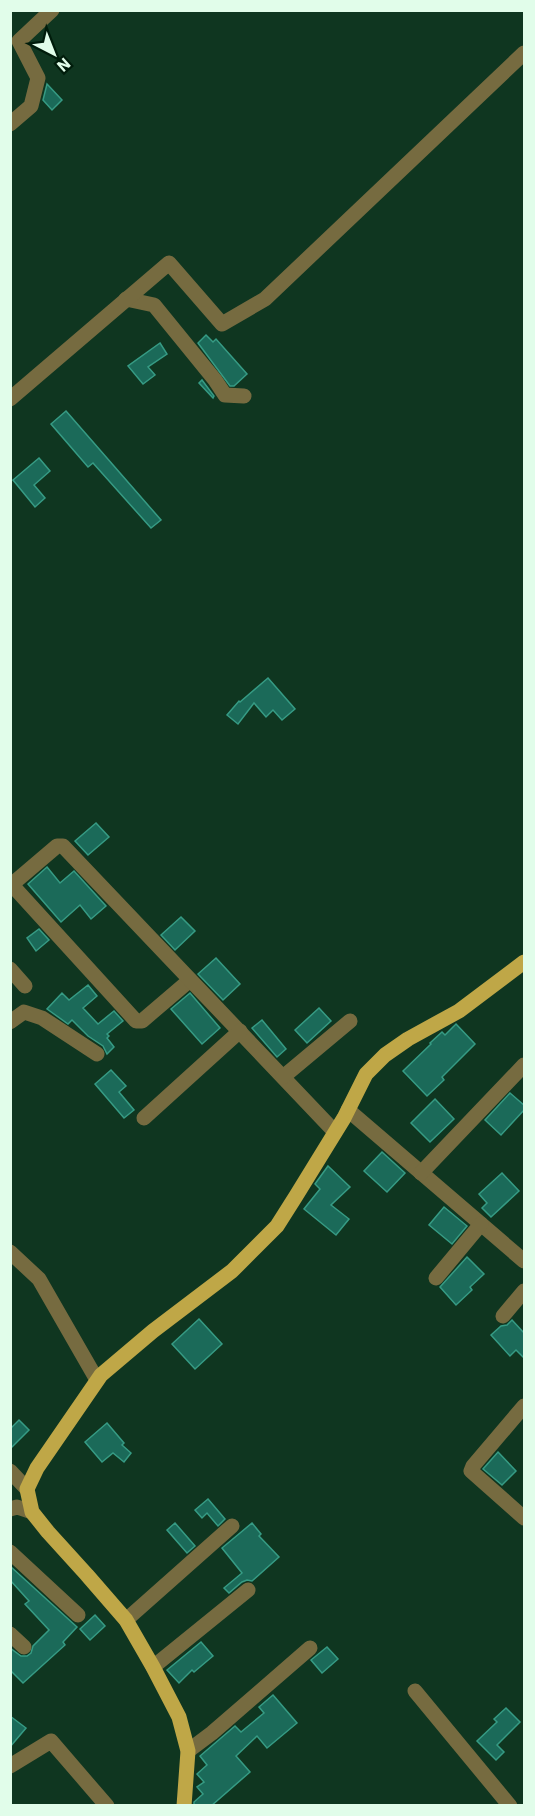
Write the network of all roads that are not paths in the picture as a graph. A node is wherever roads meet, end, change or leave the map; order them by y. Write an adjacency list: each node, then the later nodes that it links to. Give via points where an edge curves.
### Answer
1 (52, 10): 3 (street, via 18,41 38,78 32,106)
2 (525, 53): 4 (street, via 265,299 222,324 169,262)
3 (10, 124)
4 (126, 299): 5 (street, via 154,305 225,395); 6 (street)
5 (243, 396)
6 (10, 399)
7 (11, 885): 10 (street, via 57,846 63,846); 10 (street, via 136,1021 142,1021)
8 (525, 962): 18 (main road, via 459,1011 385,1055 366,1074)
9 (10, 969): 11 (street)
10 (189, 980): 14 (street)
11 (25, 986)
12 (351, 1021): 17 (street)
13 (10, 1022): 15 (street, via 24,1012 42,1018)
14 (240, 1031): 17 (street); 19 (street)
15 (97, 1054)
16 (525, 1065): 21 (street)
17 (283, 1077): 20 (street)
18 (348, 1110): 20 (main road); 21 (street)
19 (144, 1118)
20 (335, 1132): 28 (main road, via 277,1226 232,1271)
21 (421, 1173): 22 (street)
22 (480, 1224): 24 (street); 25 (street)
23 (10, 1252): 28 (street, via 39,1279)
24 (525, 1262)
25 (436, 1278)
26 (525, 1291): 27 (street)
27 (503, 1316)
28 (97, 1380): 31 (main road)
29 (525, 1406): 34 (street, via 471,1471)
30 (10, 1471): 31 (street)
31 (27, 1489): 33 (main road)
32 (10, 1509): 33 (street)
33 (32, 1512): 39 (main road)
34 (525, 1518)
35 (232, 1526): 39 (street)
36 (10, 1552): 38 (street)
37 (248, 1590): 43 (street)
38 (78, 1615)
39 (126, 1620): 43 (main road)
40 (10, 1634): 41 (street)
41 (24, 1647)
42 (310, 1648): 45 (street)
43 (153, 1667): 45 (main road, via 179,1717)
44 (415, 1691): 49 (street)
45 (188, 1751): 48 (main road)
46 (10, 1766): 47 (street, via 51,1741)
47 (107, 1806)
48 (184, 1806)
49 (510, 1806)

